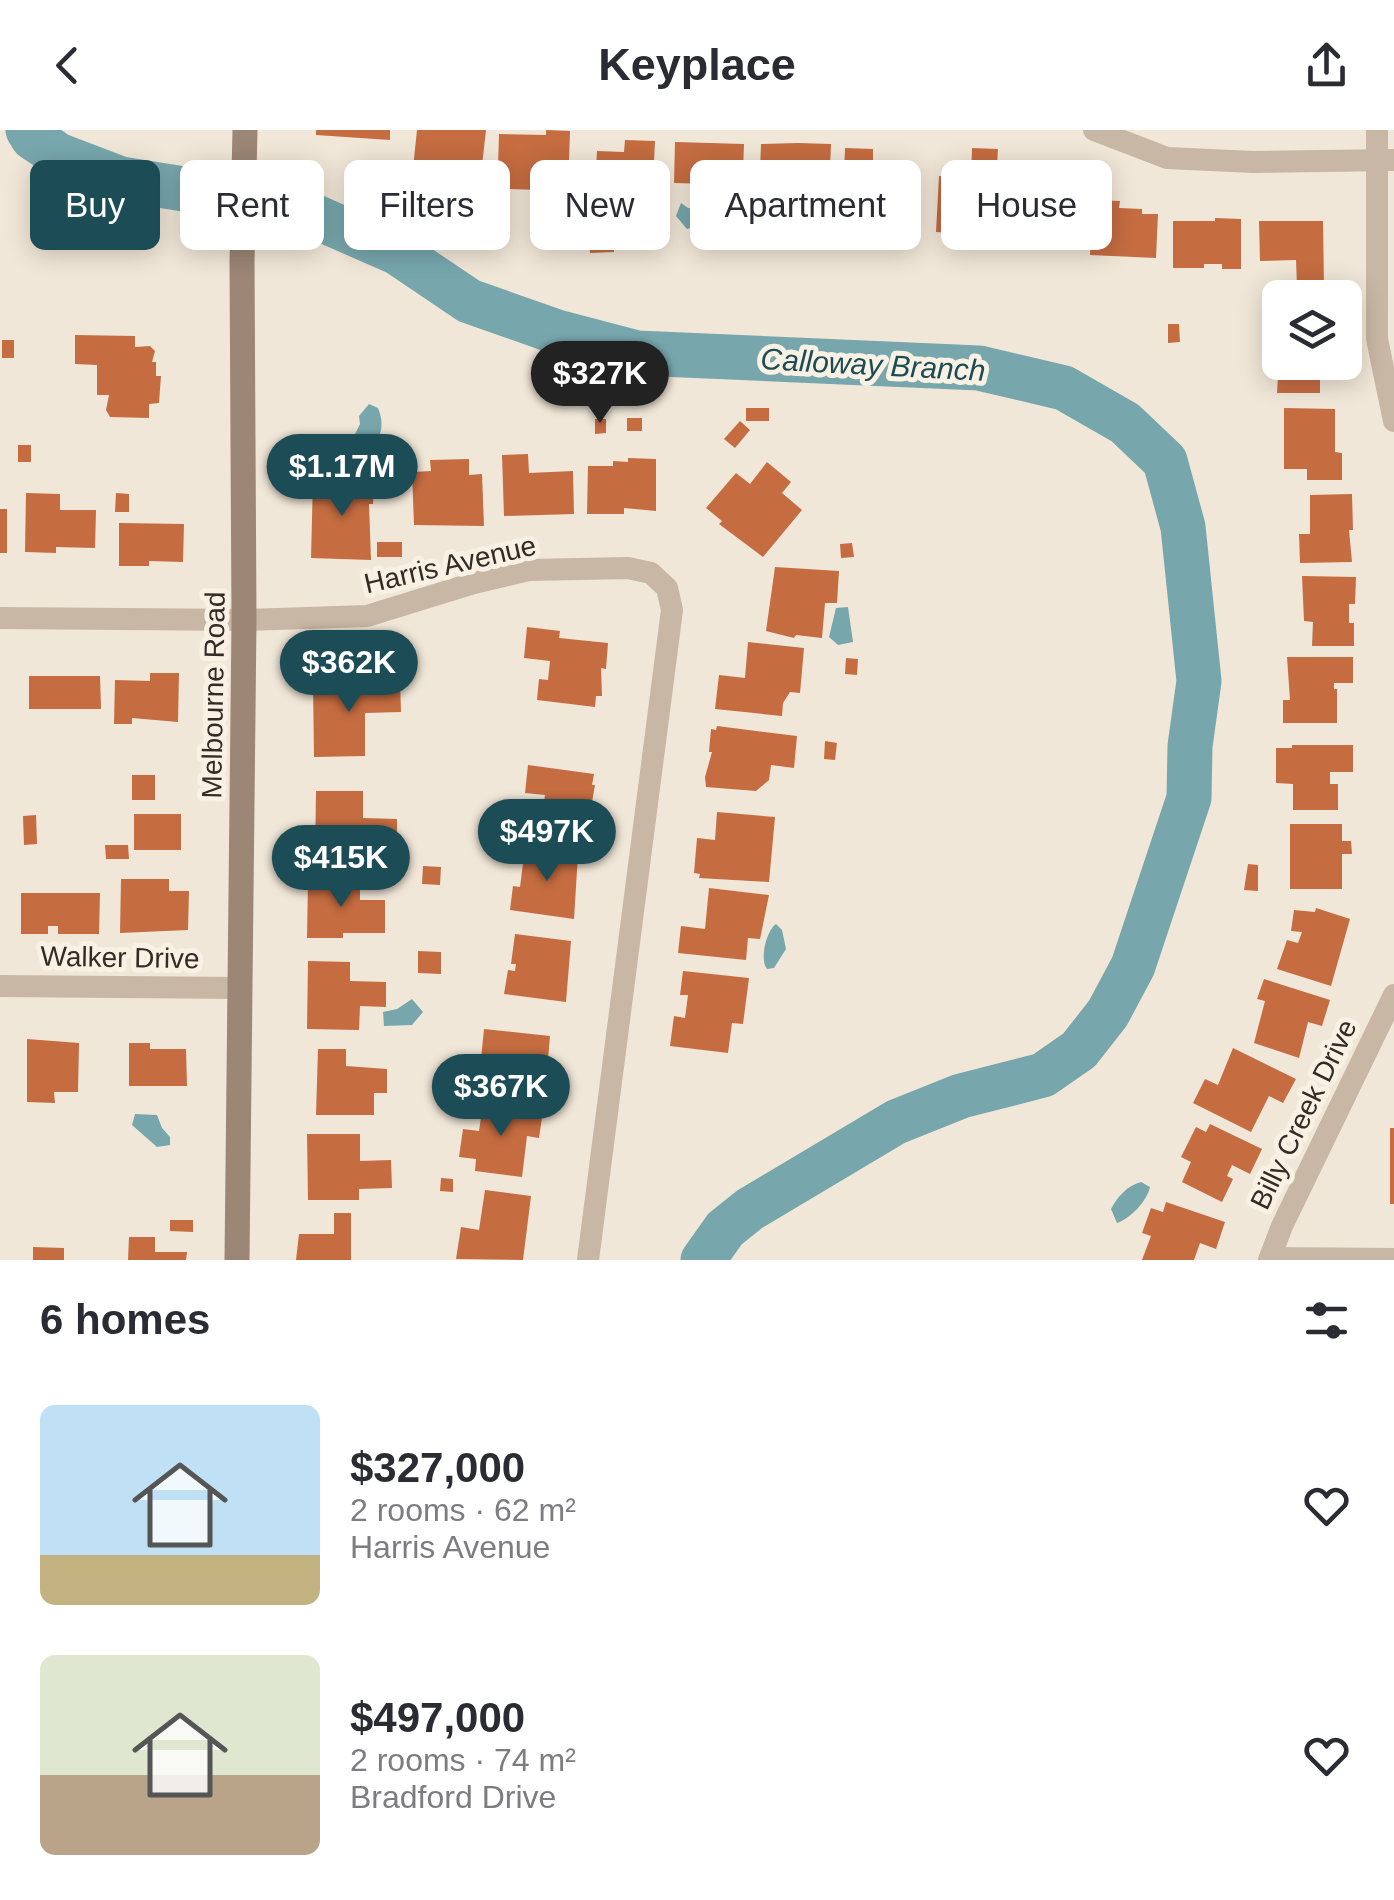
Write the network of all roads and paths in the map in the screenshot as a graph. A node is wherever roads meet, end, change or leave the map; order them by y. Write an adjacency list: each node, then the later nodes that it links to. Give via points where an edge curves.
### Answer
1 (246, 130): 7 (street, Melbourne Road)
2 (1094, 130): 4 (street, via 1168,158)
3 (1376, 130): 4 (street)
4 (1386, 160): 5 (street, via 1377,339)
5 (1394, 420)
6 (0, 618): 7 (street, Harris Avenue)
7 (244, 620): 9 (street, Melbourne Road); 14 (street, Harris Avenue, via 367,616 530,570 628,568 651,572 667,588 672,610)
8 (0, 986): 9 (street, Walker Drive)
9 (240, 988): 13 (street, Melbourne Road)
10 (1394, 995): 11 (street, Billy Creek Drive)
11 (1270, 1259): 12 (street)
12 (1394, 1259)
13 (237, 1260)
14 (588, 1260)

